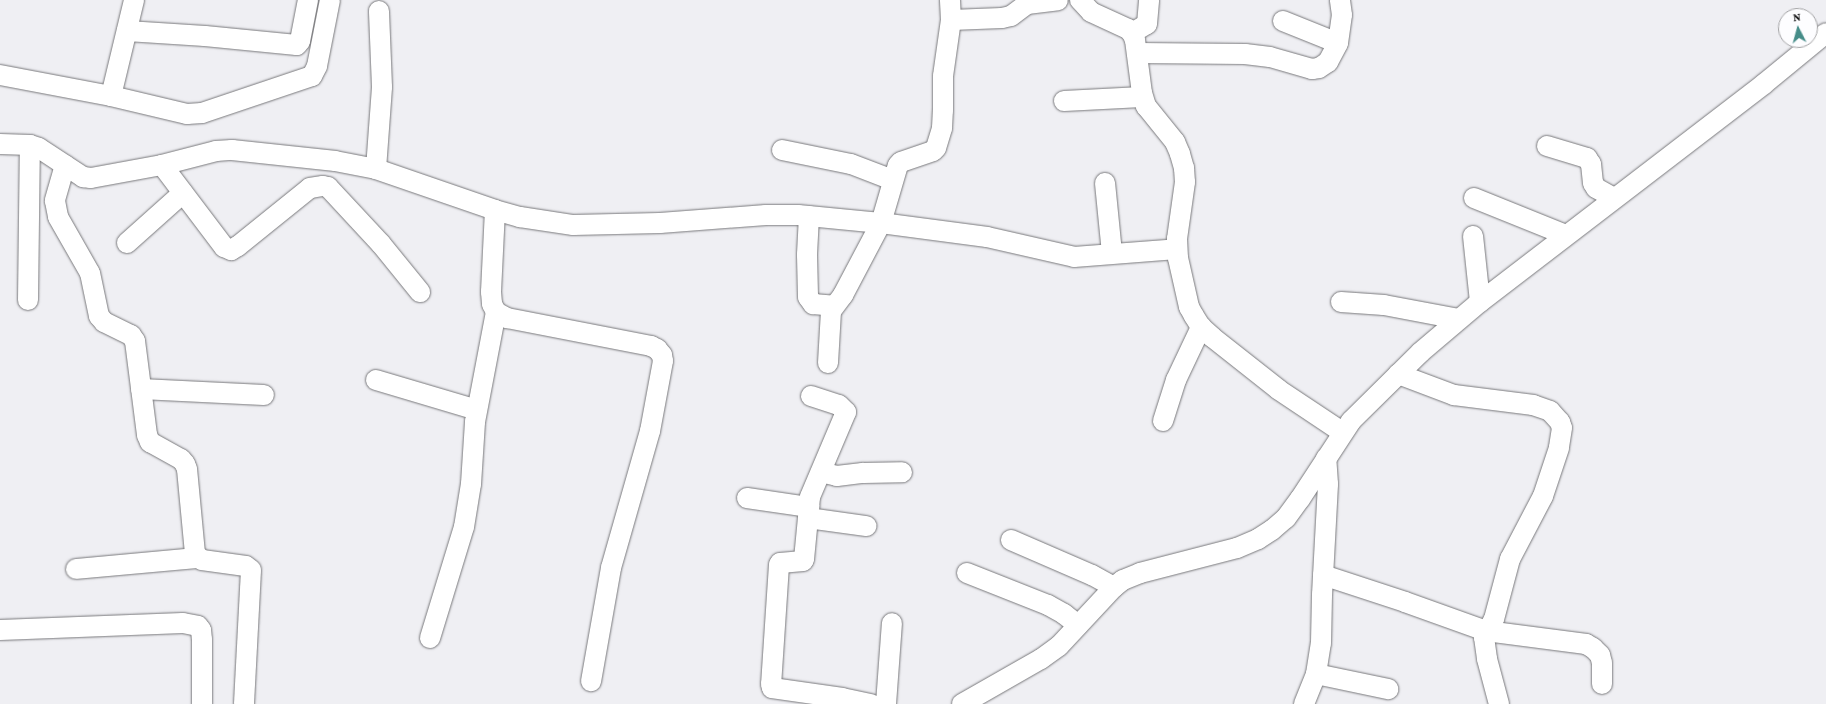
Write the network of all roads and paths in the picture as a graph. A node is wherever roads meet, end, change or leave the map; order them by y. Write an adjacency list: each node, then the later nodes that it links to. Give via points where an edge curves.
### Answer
1 (134, 0): 12 (street)
2 (308, 0): 12 (street, via 297,45)
3 (330, 0): 18 (street, via 317,66 306,79 191,115)
4 (950, 0): 10 (street)
5 (1058, 0): 10 (street, via 1027,4 1011,16 1002,18)
6 (1080, 0): 13 (street, via 1091,12)
7 (1149, 0): 13 (street, via 1147,24)
8 (1340, 0): 15 (street, via 1342,15)
9 (379, 11): 27 (street, via 382,86)
10 (951, 20): 28 (street, via 944,71 942,128 936,148 901,162)
11 (1283, 21): 15 (street)
12 (127, 31): 18 (street)
13 (1132, 33): 16 (street)
14 (1826, 33): 32 (street, via 1764,84)
15 (1338, 43): 16 (street, via 1328,62 1319,68 1244,54)
16 (1137, 53): 19 (street)
17 (0, 75): 18 (street)
18 (111, 96)
19 (1142, 97): 20 (street); 39 (street, via 1150,113 1175,142 1184,168 1185,182)
20 (1064, 101)
21 (0, 144): 22 (street)
22 (30, 145): 25 (street); 42 (street)
23 (1547, 146): 32 (street, via 1587,158 1591,164 1593,184)
24 (782, 150): 28 (street, via 851,164)
25 (65, 165): 26 (street, via 91,178); 52 (street, via 56,201 58,217 90,273 99,316 104,322 131,335 135,341)
26 (162, 165): 27 (street, via 216,151 232,150 335,161); 30 (street)
27 (376, 169): 33 (street)
28 (893, 180): 35 (street)
29 (1105, 183): 40 (street)
30 (183, 193): 38 (street); 41 (street, via 224,247 231,250 310,188 328,187 381,244)
31 (1474, 198): 36 (street)
32 (1614, 198): 36 (street)
33 (495, 210): 34 (street, via 520,217 573,225 660,223 766,215); 46 (street, via 491,292)
34 (808, 216): 35 (street); 45 (street, via 808,297 813,304)
35 (881, 223): 40 (street, via 987,237 1069,257); 45 (street, via 843,295)
36 (1566, 235): 44 (street)
37 (1473, 236): 44 (street)
38 (127, 243)
39 (1177, 249): 40 (street); 48 (street, via 1189,308)
40 (1112, 253)
41 (420, 292)
42 (28, 300)
43 (1341, 302): 47 (street, via 1384,305)
44 (1480, 302): 47 (street)
45 (834, 306): 49 (street, via 831,311)
46 (496, 312): 55 (street); 76 (street, via 507,318 651,346 662,355 650,431 612,568)
47 (1458, 320): 50 (street)
48 (1201, 327): 56 (street, via 1176,380); 57 (street, via 1279,390)
49 (828, 363)
50 (1398, 374): 57 (street); 73 (street, via 1454,395 1533,405 1550,411 1560,422 1562,428 1559,448 1543,496 1510,559 1494,620)
51 (376, 380): 55 (street)
52 (141, 389): 53 (street); 65 (street, via 150,442 181,459 187,469 194,548)
53 (264, 396)
54 (811, 396): 59 (street, via 839,405 846,412)
55 (477, 410): 74 (street, via 471,484 464,528)
56 (1163, 421)
57 (1342, 432): 58 (street)
58 (1326, 458): 68 (street, via 1328,484); 69 (street, via 1286,518 1258,539 1237,548 1140,573 1122,580)
59 (821, 472): 60 (street, via 837,476 863,472); 62 (street, via 810,497)
60 (902, 472)
61 (747, 498): 62 (street)
62 (808, 513): 63 (street); 79 (street, via 804,559 779,565 772,688)
63 (866, 526)
64 (1011, 540): 69 (street)
65 (198, 558): 66 (street); 83 (street, via 246,566 251,570)
66 (76, 569)
67 (967, 573): 71 (street, via 1048,605)
68 (1323, 575): 73 (street); 75 (street, via 1321,643)
69 (1114, 587): 71 (street)
70 (892, 623): 85 (street)
71 (1078, 626): 81 (street, via 1059,646 1041,659)
72 (0, 630): 82 (street, via 184,623 198,626 202,640)
73 (1486, 631): 77 (street, via 1586,644 1600,655); 87 (street, via 1484,642)
74 (430, 638)
75 (1316, 674): 78 (street); 86 (street)
76 (591, 681)
77 (1602, 684)
78 (1388, 689)
79 (795, 697): 80 (street)
80 (818, 699): 84 (street)
81 (965, 703)
82 (202, 704)
83 (244, 704)
84 (871, 704)
85 (886, 704)
86 (1304, 704)
87 (1499, 704)

